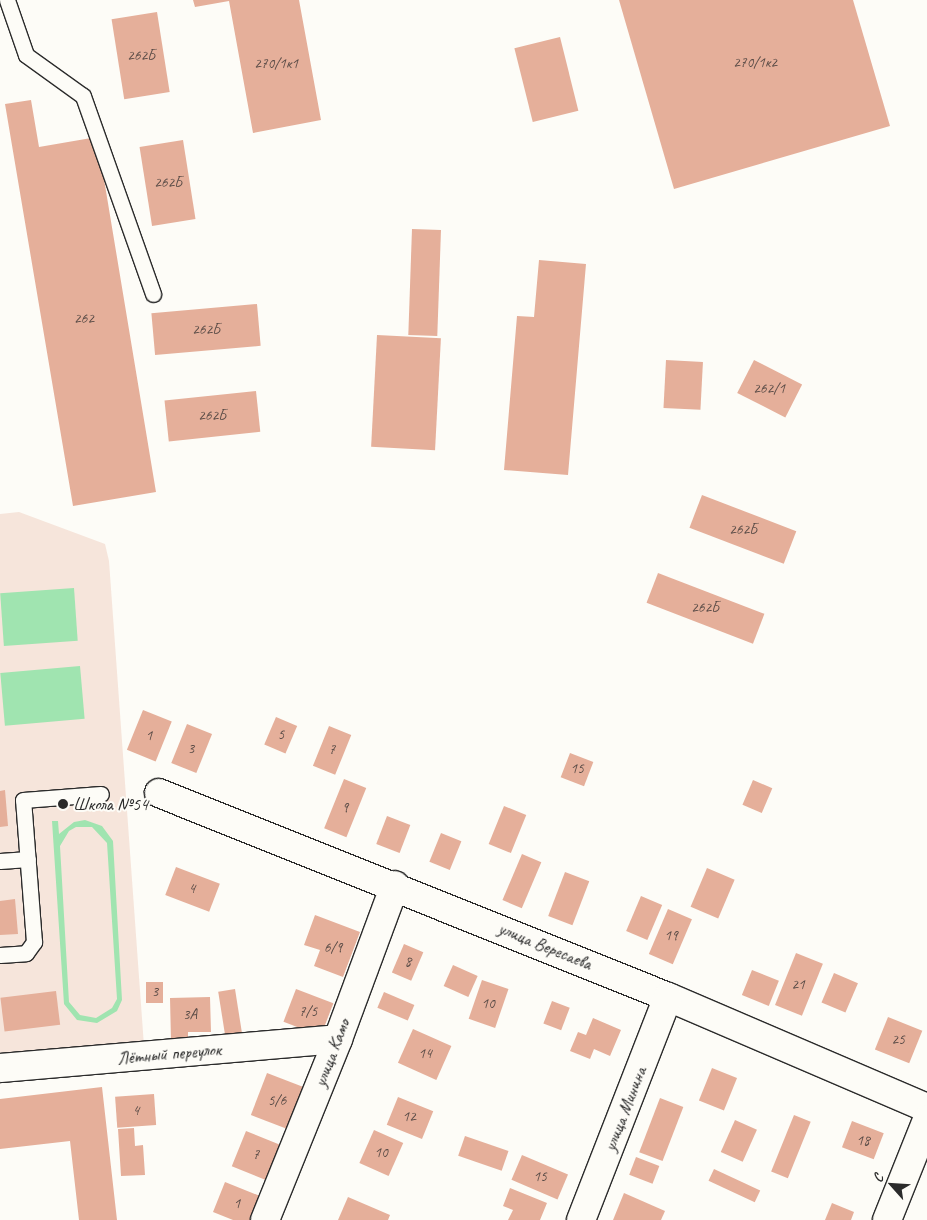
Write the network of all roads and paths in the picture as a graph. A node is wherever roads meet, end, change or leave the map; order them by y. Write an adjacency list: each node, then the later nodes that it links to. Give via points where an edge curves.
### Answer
1 (7, 0): 2 (lane, via 26,55 83,96)
2 (153, 294)
3 (159, 792): 7 (street, улица Вересаева)
4 (101, 794): 5 (lane, via 23,800)
5 (28, 859): 6 (lane); 8 (lane, via 34,942 26,953)
6 (0, 861)
7 (395, 885): 9 (street, улица Вересаева); 10 (street, улица Камо)
8 (0, 955)
9 (668, 997): 12 (street, улица Вересаева); 15 (street, улица Минина)
10 (338, 1040): 11 (street, Лётный переулок); 14 (street, улица Камо)
11 (0, 1068)
12 (927, 1108)
13 (927, 1120): 16 (street)
14 (266, 1220)
15 (581, 1220)
16 (887, 1220)

